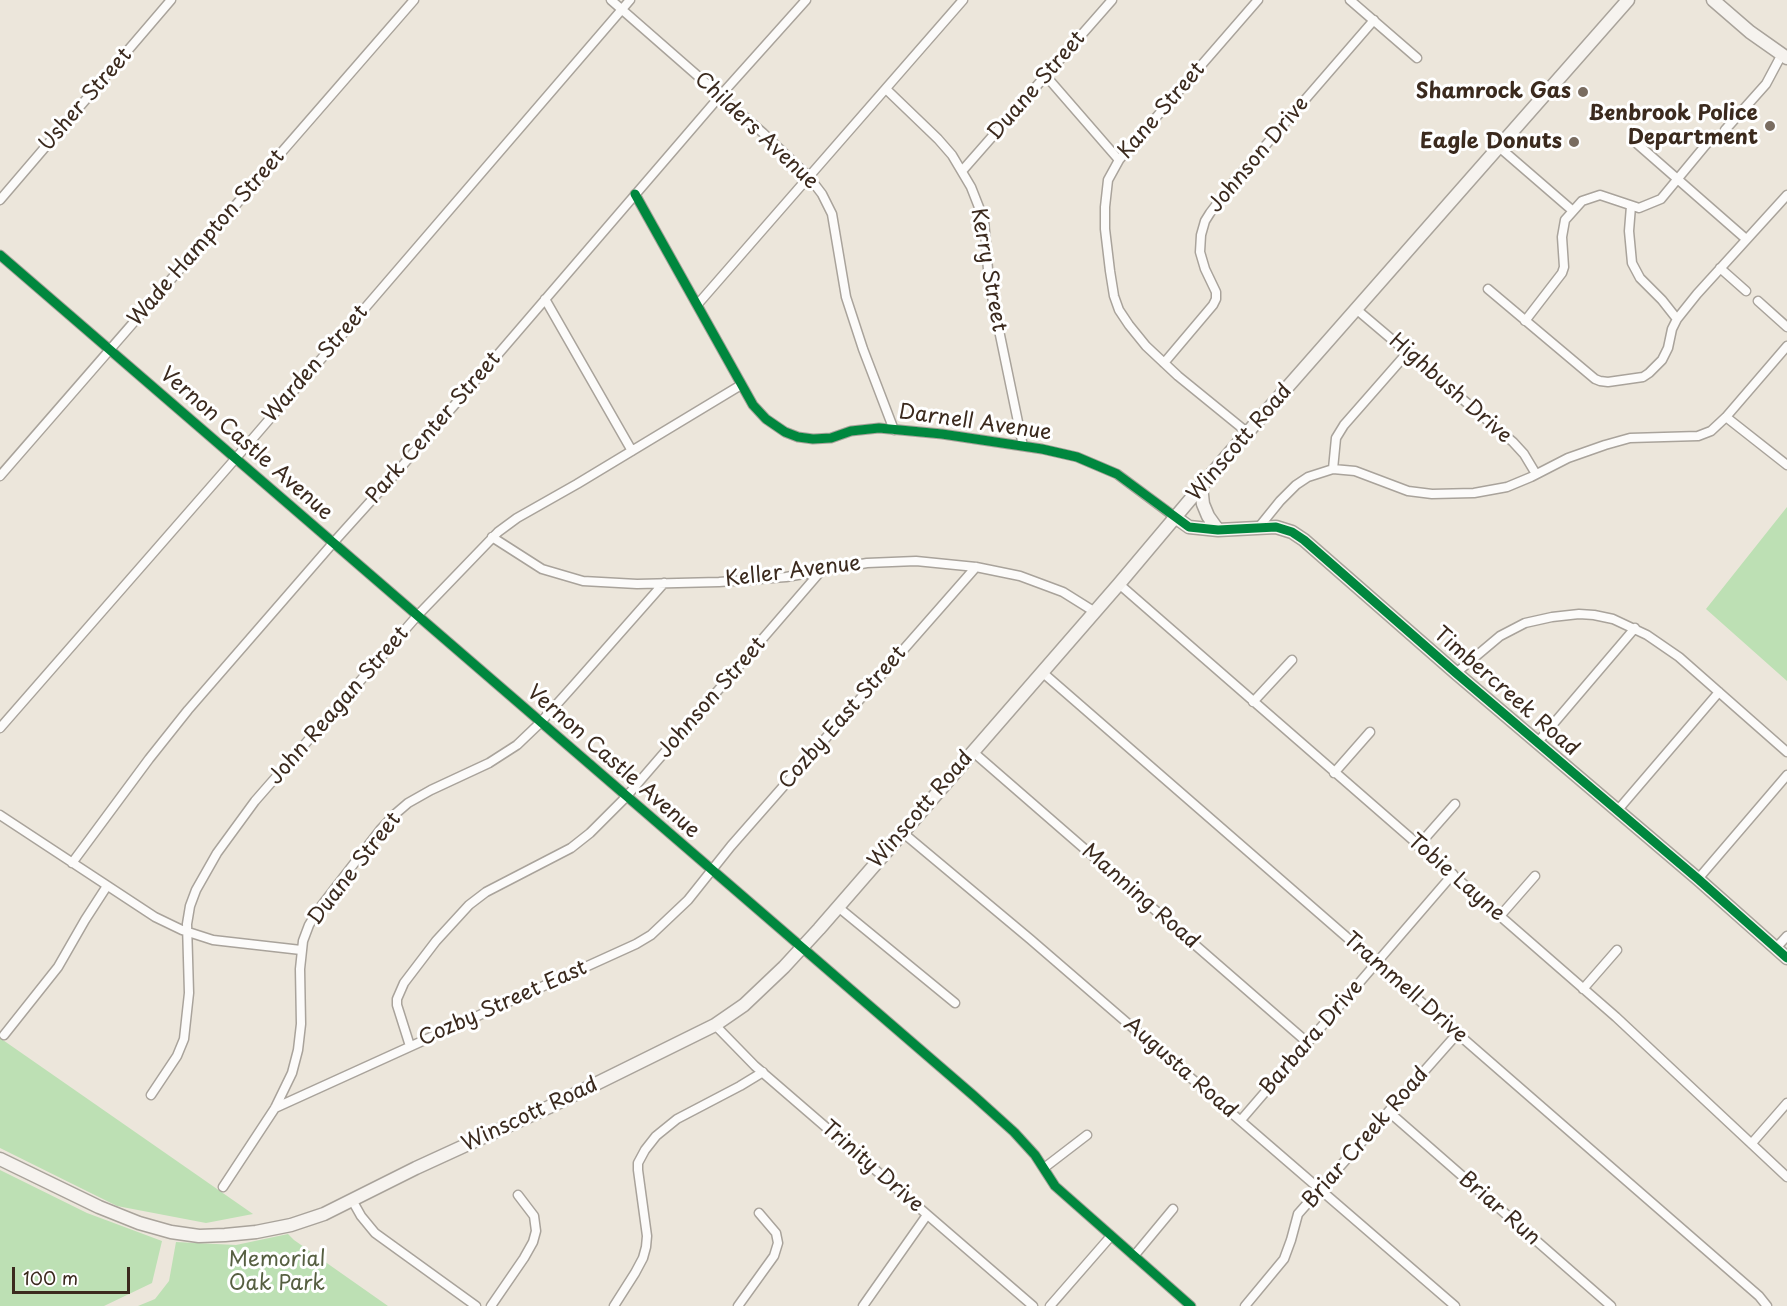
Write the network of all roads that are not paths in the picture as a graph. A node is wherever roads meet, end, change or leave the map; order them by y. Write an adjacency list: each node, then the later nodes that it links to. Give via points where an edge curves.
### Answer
1 (171, 0): 29 (street, Usher Street)
2 (414, 0): 45 (street, Wade Hampton Street)
3 (611, 0): 12 (street, Childers Avenue)
4 (630, 0): 12 (street, Warden Street)
5 (806, 0): 18 (street, Park Center Street)
6 (963, 0): 17 (street)
7 (1112, 0): 16 (street, Duane Street)
8 (1258, 0): 23 (street, Kane Street)
9 (1350, 0): 13 (street)
10 (1628, 0): 22 (main road, Winscott Road)
11 (1713, 0): 14 (main road)
12 (622, 10): 18 (street, Childers Avenue); 54 (street, Warden Street)
13 (1374, 20): 15 (street); 47 (street, Johnson Drive, via 1232,184 1205,221 1200,252 1216,299)
14 (1784, 56): 19 (street, via 1766,84)
15 (1417, 58)
16 (1046, 76): 23 (street); 24 (street, Duane Street)
17 (886, 89): 24 (street, Kerry Street, via 938,139); 25 (street)
18 (720, 96): 25 (street, Childers Avenue); 27 (street, Park Center Street)
19 (1725, 130)
20 (1634, 141): 26 (street)
21 (1709, 141): 26 (street)
22 (1499, 147): 31 (street); 40 (main road, Winscott Road)
23 (1119, 160): 47 (street, Kane Street, via 1108,180 1105,207 1114,296 1129,325)
24 (962, 171): 52 (street, Kerry Street, via 984,220 989,282)
25 (809, 177): 39 (street); 50 (street, Childers Avenue, via 832,214 846,297)
26 (1678, 179): 30 (street, via 1661,199 1639,208); 32 (street)
27 (636, 194): 37 (street, Park Center Street); 39 (street, Darnell Avenue)
28 (1787, 195): 32 (street)
29 (0, 200)
30 (1631, 206): 31 (street, via 1600,195 1582,201); 41 (street, via 1632,263 1640,278)
31 (1573, 211): 42 (street, via 1565,220 1562,273)
32 (1746, 239): 34 (street)
33 (0, 255): 45 (street, Vernon Castle Avenue)
34 (1720, 268): 36 (street); 41 (street)
35 (1488, 289): 42 (street)
36 (1746, 291)
37 (544, 299): 53 (street); 64 (street, Park Center Street)
38 (1758, 301): 43 (street)
39 (697, 305): 48 (street, Darnell Avenue)
40 (1356, 309): 46 (street, Highbush Drive); 51 (main road, Winscott Road)
41 (1677, 319): 42 (street, via 1662,360 1649,373 1608,382 1595,379)
42 (1526, 321)
43 (1787, 327)
44 (1787, 346): 49 (street)
45 (110, 351): 54 (street, Vernon Castle Avenue); 58 (street, Wade Hampton Street)
46 (1408, 352): 56 (street, via 1344,425 1336,438); 57 (street, Highbush Drive, via 1513,442)
47 (1164, 363): 51 (street, Kane Street)
48 (741, 385): 50 (street, Darnell Avenue, via 766,419 798,437 831,438 851,431); 53 (street, John Reagan Street)
49 (1726, 417): 55 (street); 57 (street, via 1711,431 1698,436 1630,438 1568,458)
50 (894, 430): 52 (street, Darnell Avenue)
51 (1248, 433): 59 (main road, Winscott Road)
52 (1023, 446): 60 (street, Darnell Avenue, via 1077,457 1117,474)
53 (632, 451): 63 (street, John Reagan Street, via 517,518)
54 (236, 458): 64 (street, Vernon Castle Avenue); 78 (street, Warden Street)
55 (1787, 465)
56 (1333, 469): 57 (street, via 1355,471 1408,491 1432,494 1507,487); 61 (street, via 1296,485)
57 (1536, 474)
58 (0, 476)
59 (1202, 486): 60 (main road, Winscott Road); 62 (main road, via 1203,504)
60 (1175, 518): 62 (main road, Timbercreek Road, via 1189,527); 68 (main road, Winscott Road)
61 (1259, 527): 62 (main road, Timbercreek Road); 74 (main road, Timbercreek Road, via 1275,527 1304,540)
62 (1218, 530)
63 (492, 537): 67 (street, Keller Avenue, via 532,563 569,578 604,584); 70 (street, John Reagan Street)
64 (333, 543): 70 (street, Vernon Castle Avenue); 91 (street, Park Center Street, via 188,710)
65 (976, 567): 66 (street, Keller Avenue, via 916,561 867,563); 69 (street, Keller Avenue, via 1042,583); 92 (street, Cozby East Street)
66 (821, 571): 67 (street, Keller Avenue, via 786,577); 85 (street, Johnson Street)
67 (664, 583): 77 (street, Duane Street)
68 (1119, 584): 69 (main road, Winscott Road); 76 (street, Tobie Layne)
69 (1095, 612): 73 (main road, Winscott Road)
70 (417, 616): 77 (street, Vernon Castle Avenue); 99 (street, John Reagan Street, via 255,801 217,853 196,890)
71 (1635, 628): 74 (street, via 1579,614 1525,623 1485,646); 75 (street, via 1662,644); 80 (street)
72 (1292, 660): 76 (street)
73 (1042, 672): 81 (main road, Winscott Road); 106 (street, Trammell Drive)
74 (1456, 673): 80 (main road, Timbercreek Road)
75 (1719, 692): 82 (street); 87 (street)
76 (1253, 702): 83 (street, Tobie Layne)
77 (540, 723): 85 (street, Vernon Castle Avenue); 103 (street, Duane Street, via 517,745 489,763 431,790 394,815 318,910)
78 (0, 728)
79 (1370, 732): 83 (street)
80 (1537, 743): 87 (main road, Timbercreek Road)
81 (972, 751): 89 (main road, Winscott Road); 112 (street, Manning Road)
82 (1787, 752)
83 (1334, 773): 90 (street, Tobie Layne)
84 (1787, 775): 95 (street)
85 (626, 797): 92 (street, Vernon Castle Avenue); 113 (street, Johnson Street, via 571,848 486,892 436,941 404,982 397,999)
86 (1455, 804): 90 (street)
87 (1617, 811): 95 (main road, Timbercreek Road)
88 (0, 815): 91 (street)
89 (902, 832): 97 (main road, Winscott Road); 119 (street, Augusta Road)
90 (1419, 846): 93 (street, Tobie Layne)
91 (72, 863): 96 (street)
92 (711, 871): 101 (street, Vernon Castle Avenue); 113 (street, Cozby Street East, via 664,924 636,944)
93 (1453, 874): 98 (street, Tobie Layne); 106 (street, Barbara Drive)
94 (1536, 876): 98 (street)
95 (1698, 879): 102 (main road, Timbercreek Road)
96 (106, 886): 99 (street); 111 (street, via 58,967)
97 (838, 907): 101 (main road, Winscott Road); 108 (street)
98 (1500, 916): 107 (street, Tobie Layne)
99 (187, 932): 103 (street, via 213,940); 115 (street, John Reagan Street, via 189,993 184,1039)
100 (1787, 936): 102 (street)
101 (801, 948): 109 (main road, Winscott Road, via 744,1005); 123 (street, Vernon Castle Avenue, via 1014,1132)
102 (1776, 948): 105 (main road, Timbercreek Road)
103 (301, 950): 117 (street, Duane Street, via 298,1050)
104 (1617, 950): 107 (street)
105 (1787, 958)
106 (1377, 963): 110 (street, Trammell Drive); 112 (street, Barbara Drive)
107 (1583, 989): 121 (street, Tobie Layne)
108 (955, 1003)
109 (715, 1024): 114 (street, Trinity Drive); 128 (main road, Winscott Road)
110 (1457, 1034): 118 (street, Briar Creek Road); 145 (street, Trammell Drive)
111 (4, 1035)
112 (1308, 1043): 119 (street, Barbara Drive)
113 (410, 1046): 117 (street, Cozby Street East)
114 (763, 1072): 131 (street, Trinity Drive); 136 (street, via 677,1119 645,1150 638,1170 646,1247 635,1274)
115 (151, 1095)
116 (1787, 1102): 121 (street)
117 (275, 1108): 125 (street, Duane Street)
118 (1389, 1112): 126 (street, Briar Creek Road); 144 (street, Briar Run)
119 (1241, 1120): 126 (street, Augusta Road)
120 (1087, 1135): 123 (street)
121 (1752, 1143): 124 (street, Tobie Layne)
122 (0, 1159): 128 (main road, Winscott Road, via 139,1223 200,1236 291,1225)
123 (1044, 1168): 132 (street, Vernon Castle Avenue, via 1055,1186)
124 (1787, 1177)
125 (223, 1187)
126 (1320, 1189): 142 (street, Briar Creek Road, via 1298,1214 1284,1259); 143 (street, Augusta Road)
127 (518, 1195): 135 (street, via 534,1216 536,1231 524,1258)
128 (352, 1200): 134 (street, via 375,1233)
129 (1173, 1209): 133 (street)
130 (759, 1213): 137 (street, via 776,1233 778,1243 774,1256)
131 (927, 1215): 138 (street); 139 (street, Trinity Drive)
132 (1111, 1236): 133 (street, Vernon Castle Avenue); 140 (street)
133 (1134, 1256): 141 (street, Vernon Castle Avenue)
134 (476, 1306)
135 (491, 1306)
136 (614, 1306)
137 (738, 1306)
138 (863, 1306)
139 (1033, 1306)
140 (1050, 1306)
141 (1191, 1306)
142 (1245, 1306)
143 (1455, 1306)
144 (1611, 1306)
145 (1767, 1306)

